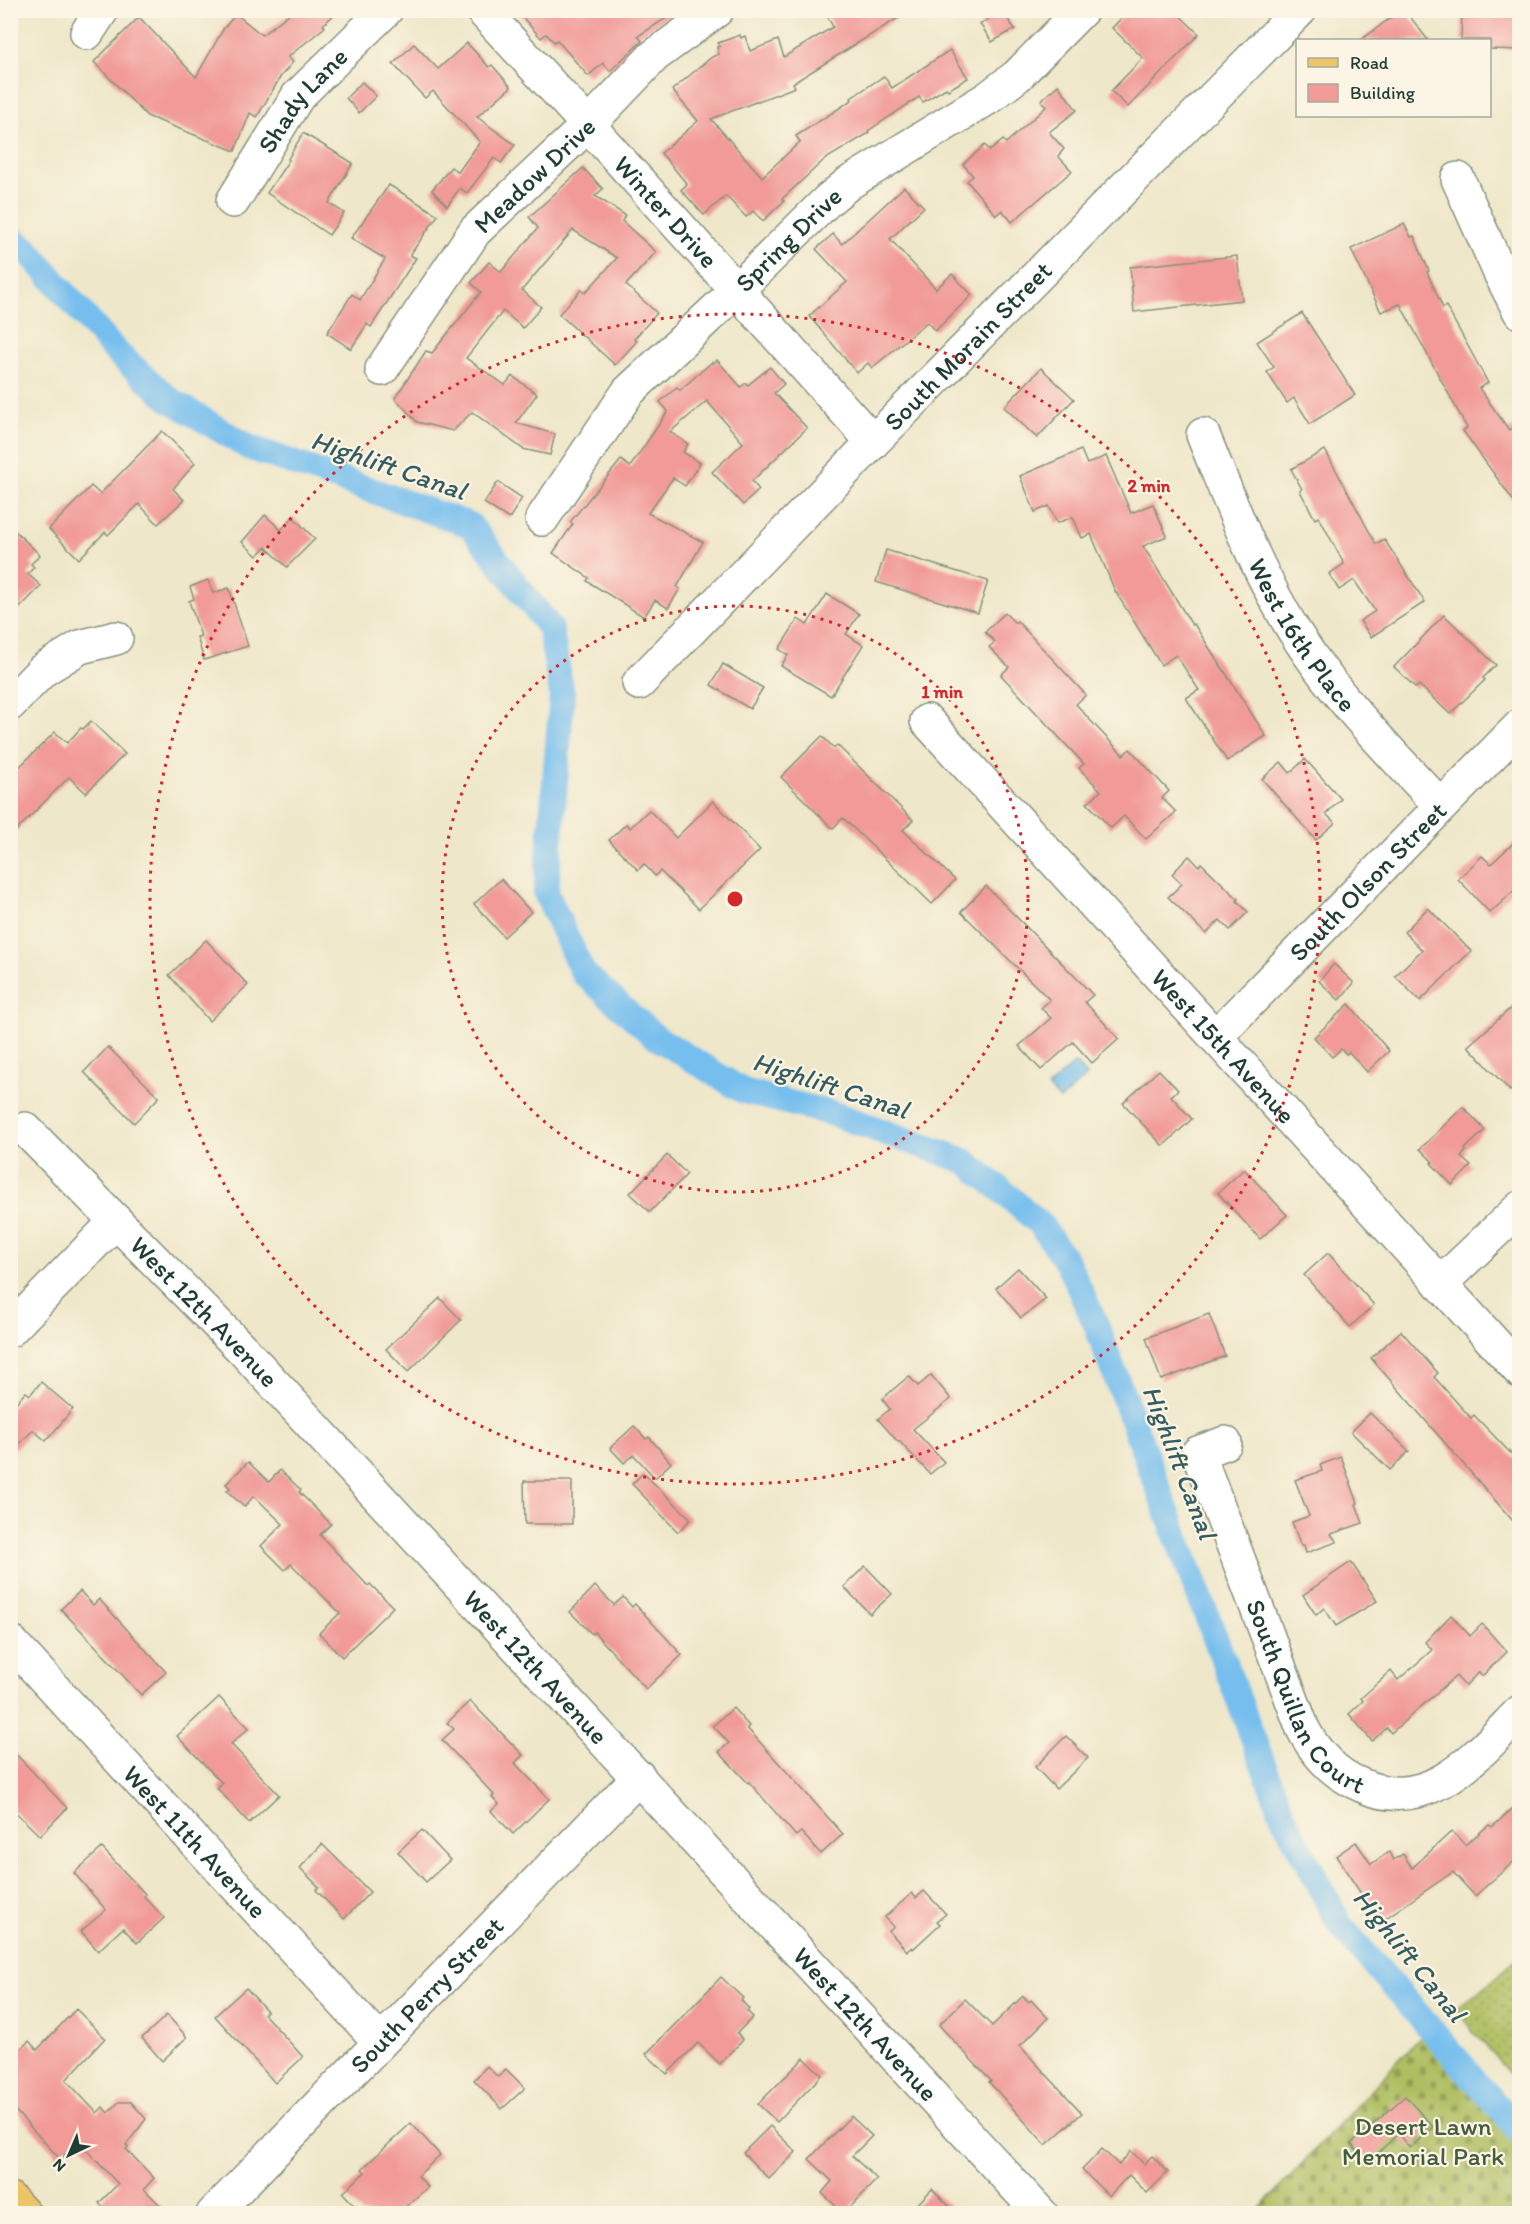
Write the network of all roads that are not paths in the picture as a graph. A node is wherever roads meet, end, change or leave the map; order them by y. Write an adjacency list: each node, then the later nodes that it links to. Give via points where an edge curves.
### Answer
1 (386, 10): 8 (street, Shady Lane, via 298,96)
2 (482, 10): 6 (street, Winter Drive)
3 (717, 10): 6 (street, Meadow Drive, via 654,56)
4 (1082, 10): 9 (street, Spring Drive, via 1017,76 988,98 849,183 828,200)
5 (1300, 10): 13 (street, South Morain Street)
6 (588, 125): 9 (street, Winter Drive); 11 (street, Meadow Drive, via 475,231)
7 (1458, 180): 10 (street)
8 (233, 201)
9 (737, 290): 13 (street, Winter Drive); 14 (street, Spring Drive, via 628,392)
10 (1520, 312)
11 (382, 369)
12 (1203, 435): 20 (street, West 16th Place, via 1250,549 1280,609 1359,717)
13 (873, 442): 16 (street, South Morain Street)
14 (542, 519)
15 (116, 638): 17 (street, via 80,647 43,670)
16 (639, 683)
17 (10, 704)
18 (927, 721): 21 (street, West 15th Avenue)
19 (1520, 726): 20 (street, South Olson Street)
20 (1441, 806): 21 (street, South Olson Street)
21 (1215, 1037): 25 (street, West 15th Avenue)
22 (25, 1129): 24 (street, West 12th Avenue)
23 (1520, 1208): 25 (street)
24 (116, 1221): 26 (street); 31 (street, West 12th Avenue, via 242,1349)
25 (1440, 1284): 27 (street, West 15th Avenue)
26 (10, 1330)
27 (1520, 1371)
28 (1225, 1443): 30 (street, South Quillan Court, via 1198,1453 1303,1729 1320,1756 1336,1771 1375,1791 1416,1792 1469,1763)
29 (10, 1641): 32 (street, West 11th Avenue)
30 (1520, 1712)
31 (639, 1777): 32 (street, South Perry Street); 36 (street, West 12th Avenue)
32 (380, 2042): 35 (street, South Perry Street)
33 (10, 2199): 34 (main road)
34 (24, 2214)
35 (213, 2214)
36 (1041, 2214)

